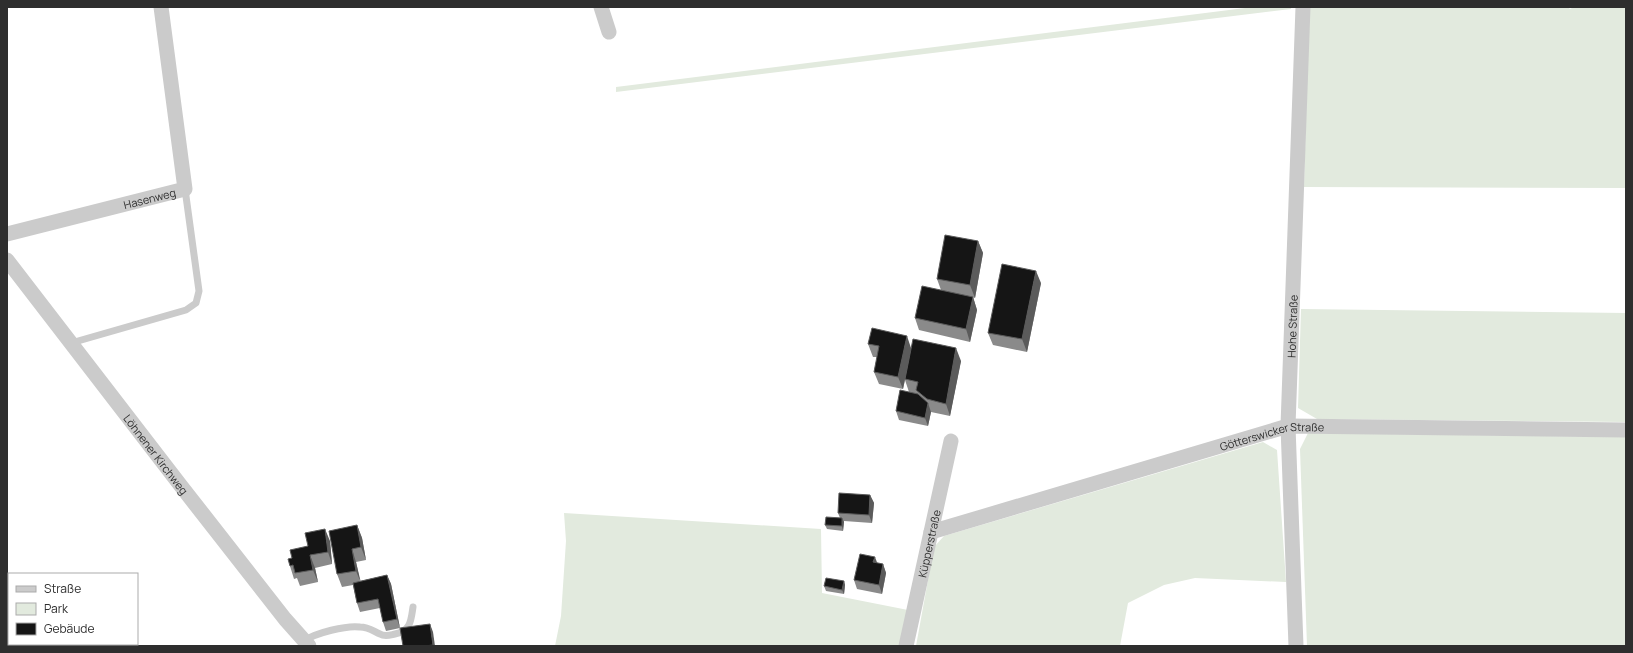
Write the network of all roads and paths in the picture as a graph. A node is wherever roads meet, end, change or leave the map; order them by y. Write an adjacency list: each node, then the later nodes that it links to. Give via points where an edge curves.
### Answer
1 (161, 7): 5 (street, Hasenweg)
2 (602, 7): 4 (street)
3 (1303, 7): 9 (street, Hohe Straße)
4 (609, 32)
5 (185, 189): 6 (street, Hasenweg); 8 (lane, via 199,291 196,303 186,310)
6 (7, 234)
7 (7, 260): 8 (street, Löhnener Kirchweg)
8 (71, 343): 14 (street, Löhnener Kirchweg)
9 (1288, 426): 10 (street, Götterswicker Straße); 12 (street, Götterswicker Straße); 16 (street, Hohe Straße)
10 (1626, 430)
11 (951, 441): 12 (street, Küpperstraße)
12 (931, 532): 15 (street, Küpperstraße)
13 (413, 607): 14 (lane, via 410,624 407,630 400,634 380,635 374,630 355,626 312,636)
14 (307, 644)
15 (906, 646)
16 (1296, 646)

